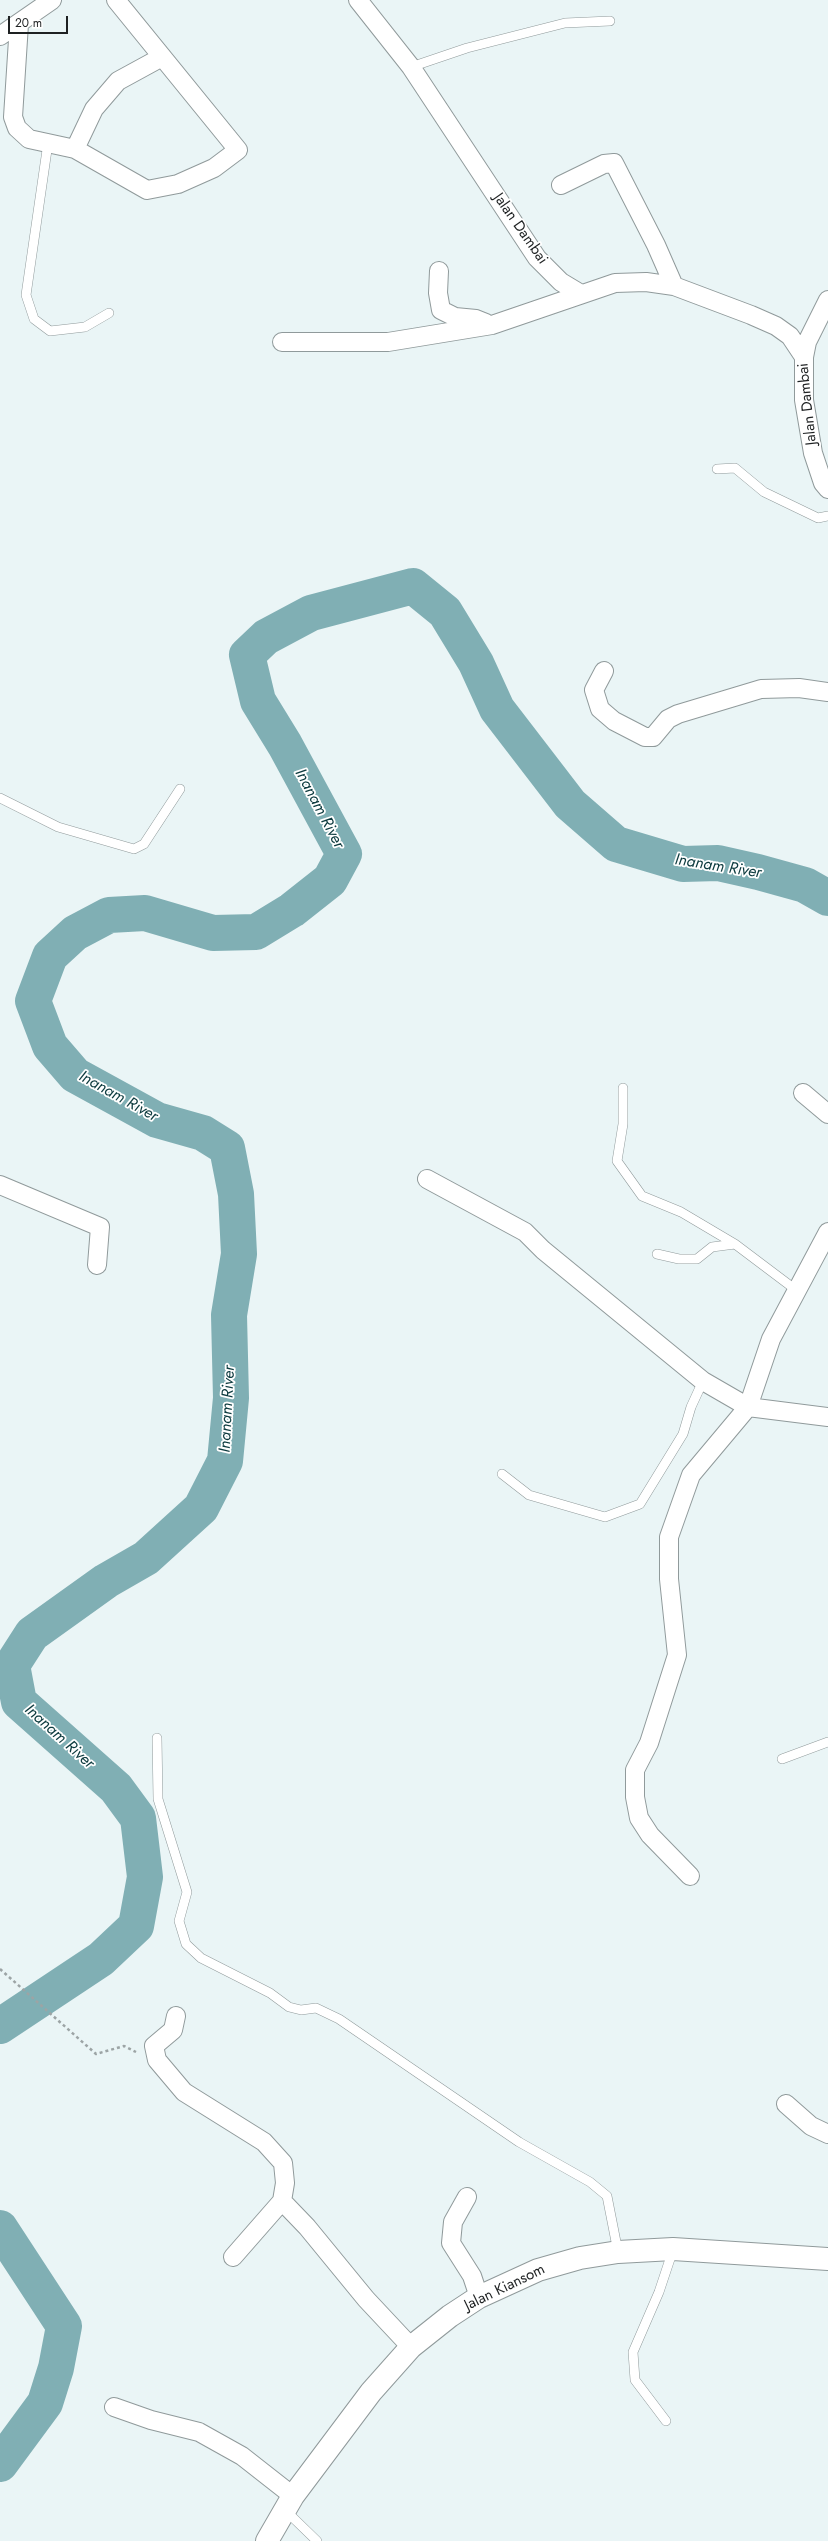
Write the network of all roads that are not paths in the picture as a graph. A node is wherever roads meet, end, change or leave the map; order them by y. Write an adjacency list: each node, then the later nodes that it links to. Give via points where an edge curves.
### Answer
1 (52, 0): 5 (street)
2 (116, 0): 7 (street)
3 (358, 0): 8 (street, Jalan Dambai)
4 (610, 20): 8 (lane, via 565,23 467,48)
5 (19, 24): 6 (street); 9 (street, via 13,117 16,128 29,139)
6 (0, 36)
7 (162, 57): 10 (street, via 118,82 94,109); 10 (street, via 238,150 214,168 178,184 147,190)
8 (411, 67): 14 (street, Jalan Dambai, via 537,258 561,282)
9 (48, 143): 10 (street); 16 (lane, via 26,295 34,319 50,331 85,327)
10 (75, 148)
11 (561, 185): 13 (street, via 604,164 614,163)
12 (439, 271): 17 (street, via 438,293 441,310 455,317 476,319)
13 (674, 286): 14 (street, Jalan Dambai, via 646,282 615,283); 19 (street, Jalan Dambai, via 776,326 790,336)
14 (581, 294): 17 (street, via 527,315)
15 (828, 300): 19 (street, via 807,342)
16 (109, 313)
17 (492, 325): 18 (street, via 388,342)
18 (282, 342)
19 (804, 357): 21 (street, Jalan Dambai, via 804,400 813,452)
20 (717, 469): 22 (lane, via 735,468 764,492 818,518)
21 (828, 489)
22 (828, 516)
23 (604, 671): 24 (street, via 594,690 600,709 614,721 645,737 653,737 668,718 761,689 799,688)
24 (828, 692)
25 (180, 789): 26 (lane, via 144,844 134,849 58,827)
26 (0, 798)
27 (623, 1088): 33 (lane, via 623,1124 617,1161 642,1196 681,1212)
28 (803, 1093): 29 (street)
29 (828, 1114)
30 (427, 1179): 37 (street, via 525,1232 543,1250)
31 (0, 1185): 35 (street, via 100,1227)
32 (828, 1232): 36 (street)
33 (735, 1244): 34 (lane, via 712,1247 697,1259 679,1259); 36 (lane)
34 (657, 1254)
35 (97, 1265)
36 (796, 1290): 38 (street, via 771,1339)
37 (703, 1381): 38 (street); 40 (lane, via 691,1407 683,1434 640,1504 605,1516 529,1495)
38 (748, 1407): 39 (street); 44 (street, via 691,1475 669,1537 669,1579 677,1655 649,1743 635,1770 635,1797 639,1818 663,1850)
39 (828, 1417)
40 (502, 1474)
41 (157, 1738): 51 (lane, via 158,1799 187,1892 179,1921 186,1944 201,1958 270,1992 289,2007 301,2010 316,2008 339,2018 519,2142 590,2182 607,2196)
42 (828, 1742): 43 (lane)
43 (782, 1759)
44 (690, 1876)
45 (176, 2016): 49 (street, via 173,2030 154,2046 157,2060 184,2092 264,2142 283,2163)
46 (786, 2104): 47 (street, via 811,2126)
47 (828, 2134)
48 (467, 2197): 54 (street, via 453,2222 451,2243 472,2276)
49 (282, 2201): 52 (street); 55 (street)
50 (673, 2249): 51 (street, Jalan Kiansom); 53 (street, Jalan Kiansom); 57 (lane, via 659,2292 633,2352 635,2380)
51 (618, 2252): 54 (street, Jalan Kiansom, via 580,2258 538,2270)
52 (233, 2257)
53 (828, 2258)
54 (479, 2297): 55 (street, Jalan Kiansom)
55 (411, 2347): 58 (street, Jalan Kiansom, via 342,2428)
56 (114, 2407): 58 (street, via 198,2432 242,2456)
57 (666, 2421)
58 (289, 2503): 59 (street, Jalan Kiansom); 60 (lane)
59 (266, 2541)
60 (317, 2541)

